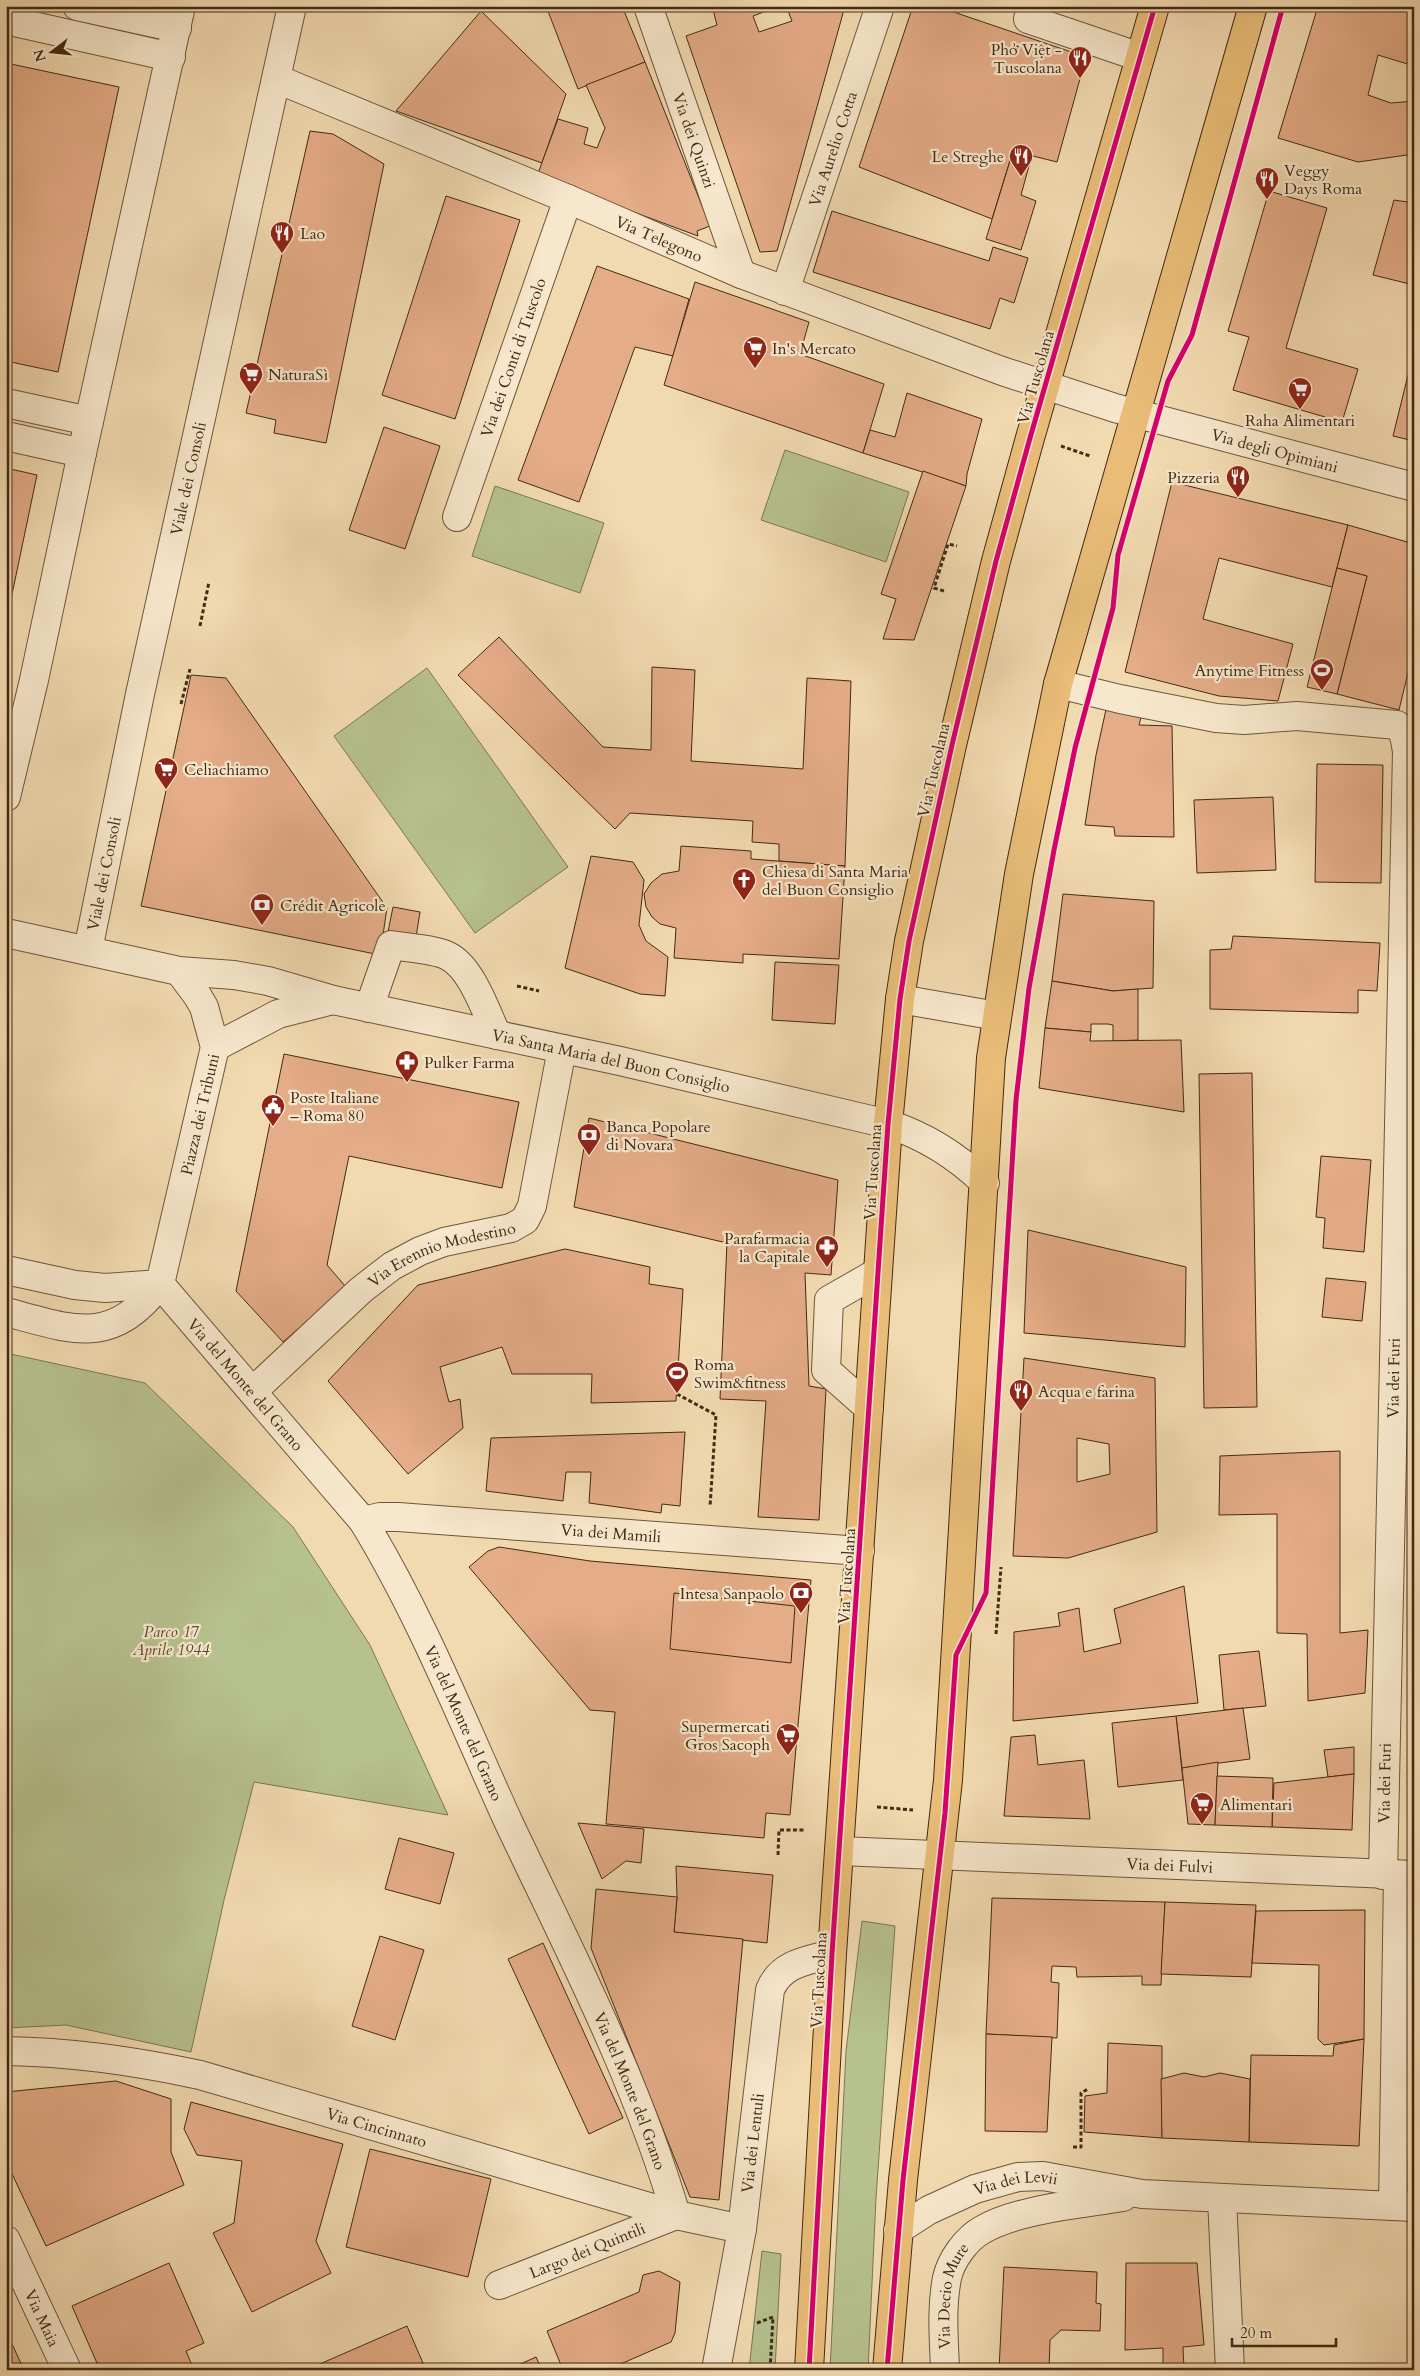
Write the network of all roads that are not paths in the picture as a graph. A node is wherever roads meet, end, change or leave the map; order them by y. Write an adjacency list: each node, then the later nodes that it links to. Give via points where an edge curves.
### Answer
1 (77, 6): 7 (street)
2 (292, 6): 12 (street, Viale dei Consoli)
3 (648, 6): 14 (street, Via dei Quinzi)
4 (880, 6): 15 (street, Via Aurelio Cotta)
5 (1155, 6): 11 (main road, Via Tuscolana)
6 (1253, 6): 18 (main road)
7 (179, 17): 10 (street)
8 (1028, 19): 11 (street)
9 (6, 20): 10 (street)
10 (171, 57): 19 (street)
11 (1140, 57): 16 (main road, Via Tuscolana)
12 (277, 79): 13 (street, Via Telegono); 27 (street, Viale dei Consoli, via 140,694)
13 (568, 199): 14 (street, Via Telegono); 23 (street, Via dei Conti di Tuscolo)
14 (741, 274): 15 (street, Via Telegono)
15 (785, 291): 16 (street, Via Telegono)
16 (1046, 386): 18 (street, Via degli Opimiani); 29 (main road, Via Tuscolana, via 996,560 920,885)
17 (6, 403): 19 (street)
18 (1136, 414): 22 (street, Via degli Opimiani); 24 (main road)
19 (89, 421): 21 (street)
20 (6, 436): 21 (street)
21 (82, 453): 25 (street)
22 (1414, 487)
23 (457, 517)
24 (1058, 684): 32 (main road, via 1019,874); 38 (street, Via dei Furi, via 1216,718 1244,720 1297,716 1402,728 1407,761)
25 (6, 797)
26 (6, 933): 27 (street)
27 (88, 950): 28 (street)
28 (179, 972): 30 (street, Via Santa Maria del Buon Consiglio, via 234,975 268,981 301,988); 34 (street, Piazza dei Tribuni, via 204,1007)
29 (900, 999): 32 (street); 36 (main road, Via Tuscolana)
30 (333, 1000): 31 (street, Via Santa Maria del Buon Consiglio); 34 (street, Via Santa Maria del Buon Consiglio, via 278,1014)
31 (369, 1008): 33 (street, Via Santa Maria del Buon Consiglio); 33 (street, via 390,945 447,955 468,975)
32 (997, 1016): 37 (main road)
33 (497, 1035): 35 (street, Via Santa Maria del Buon Consiglio)
34 (215, 1047): 41 (street, Piazza dei Tribuni)
35 (562, 1049): 36 (street, Via Santa Maria del Buon Consiglio); 43 (street, Via Erennio Modestino, via 532,1206 525,1220 512,1228 433,1246 392,1266 361,1290)
36 (888, 1124): 37 (street, Via Tuscolana, via 929,1140 964,1163); 40 (main road, Via Tuscolana)
37 (985, 1182): 48 (main road)
38 (1405, 1236): 49 (street, Via dei Furi)
39 (6, 1270): 41 (street, via 105,1288)
40 (878, 1272): 44 (main road, Via Tuscolana); 44 (street, via 829,1300 826,1370)
41 (160, 1284): 42 (street, via 135,1312 106,1327 61,1326); 43 (street, Via del Monte del Grano)
42 (6, 1312)
43 (253, 1391): 45 (street, Via del Monte del Grano)
44 (869, 1408): 46 (main road, Via Tuscolana)
45 (363, 1521): 46 (street, Via dei Mamili, via 398,1517); 56 (street, Via del Monte del Grano, via 423,1633 626,2074 650,2133)
46 (860, 1551): 47 (main road, Via Tuscolana)
47 (840, 1850): 48 (street); 50 (main road, Via Tuscolana)
48 (941, 1855): 49 (street, Via dei Fulvi); 58 (main road)
49 (1398, 1875): 51 (street, Via dei Furi)
50 (832, 1954): 57 (street, Via dei Lentuli, via 790,1966 778,1975 770,1990); 64 (main road, Via Tuscolana)
51 (1405, 1976): 55 (street, Via dei Furi)
52 (6, 2051): 56 (street, Via Cincinnato, via 92,2055 200,2075)
53 (1142, 2194): 54 (street, Via dei Levii); 58 (street, Via dei Levii, via 1043,2176 1018,2177 974,2189 929,2210); 59 (street, Via dei Levii, via 1041,2212)
54 (1222, 2198): 55 (street, Via dei Levii); 67 (street)
55 (1403, 2206)
56 (676, 2215): 57 (street, Via Cincinnato); 61 (street, Largo dei Quintili)
57 (742, 2229): 63 (street, Via dei Lentuli)
58 (898, 2230): 65 (main road)
59 (981, 2230): 66 (street, Via Decio Mure, via 966,2244 948,2276 944,2307)
60 (6, 2240): 62 (street, Via Maia)
61 (499, 2285)
62 (67, 2370)
63 (716, 2370)
64 (809, 2370)
65 (887, 2370)
66 (945, 2370)
67 (1230, 2370)

